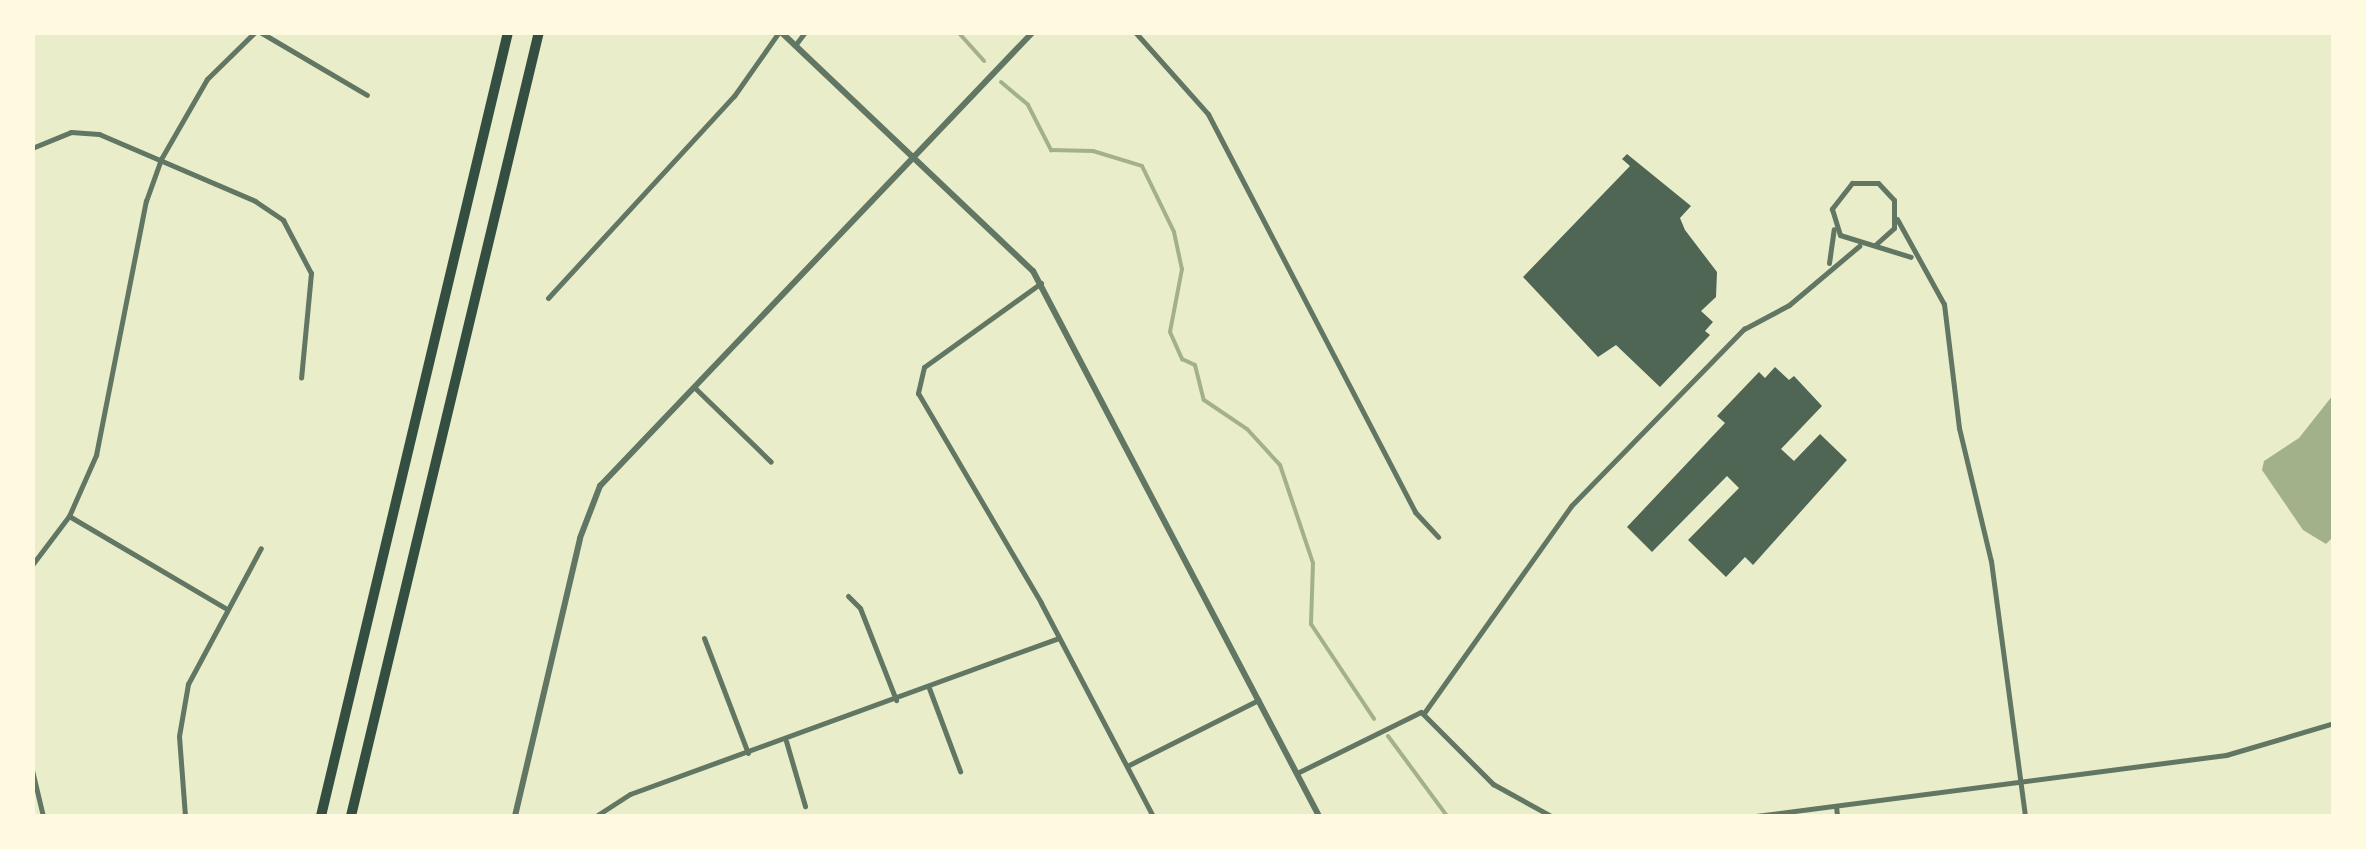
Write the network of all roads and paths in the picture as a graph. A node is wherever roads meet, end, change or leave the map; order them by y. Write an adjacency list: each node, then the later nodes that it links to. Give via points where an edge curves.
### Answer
1 (258, 32): 9 (street); 12 (street, via 207,80)
2 (508, 32): 48 (highway)
3 (538, 32): 49 (highway)
4 (780, 32): 8 (street); 20 (street, via 734,96)
5 (806, 32): 8 (street)
6 (1032, 32): 11 (street)
7 (1134, 32): 25 (street, via 1208,114 1415,512)
8 (796, 44): 11 (street)
9 (366, 96)
10 (32, 148): 12 (street, via 84,132)
11 (914, 156): 19 (street); 22 (street)
12 (161, 159): 21 (street, via 271,209 298,240 312,294); 24 (street, via 146,201 107,411)
13 (1897, 220): 14 (street, via 1890,193 1860,180 1838,194); 15 (street); 17 (street)
14 (1834, 226): 16 (street); 18 (street)
15 (1875, 245): 16 (street); 17 (street)
16 (1860, 246): 18 (street)
17 (1913, 258): 43 (street, via 1944,304 1959,428 1989,550)
18 (1829, 265): 35 (street, via 1789,305 1744,329 1563,514)
19 (1041, 283): 31 (street, via 924,367 918,393); 34 (street)
20 (548, 298)
21 (301, 378)
22 (692, 385): 23 (street); 50 (street, via 608,475 588,512)
23 (771, 462)
24 (69, 516): 27 (street); 29 (street)
25 (1438, 537)
26 (262, 548): 29 (street)
27 (32, 565)
28 (848, 596): 33 (street, via 860,608)
29 (225, 608): 47 (street, via 184,701)
30 (704, 638): 38 (street)
31 (1059, 638): 32 (street); 39 (street)
32 (929, 688): 33 (street); 41 (street)
33 (896, 700): 37 (street)
34 (1258, 700): 39 (street); 42 (street)
35 (1424, 714): 42 (street, via 1412,713); 54 (street, via 1488,780)
36 (2334, 723): 43 (street, via 2251,750)
37 (786, 740): 38 (street); 44 (street)
38 (748, 752): 51 (street, via 630,794)
39 (1127, 766): 52 (street)
40 (32, 770): 46 (street)
41 (960, 771)
42 (1297, 773): 53 (street)
43 (2019, 781): 45 (street); 57 (street)
44 (805, 806)
45 (1836, 806): 55 (street); 56 (street)
46 (43, 816)
47 (185, 816)
48 (321, 816)
49 (352, 816)
50 (515, 816)
51 (596, 816)
52 (1153, 816)
53 (1319, 816)
54 (1551, 816)
55 (1756, 816)
56 (1837, 816)
57 (2025, 816)

